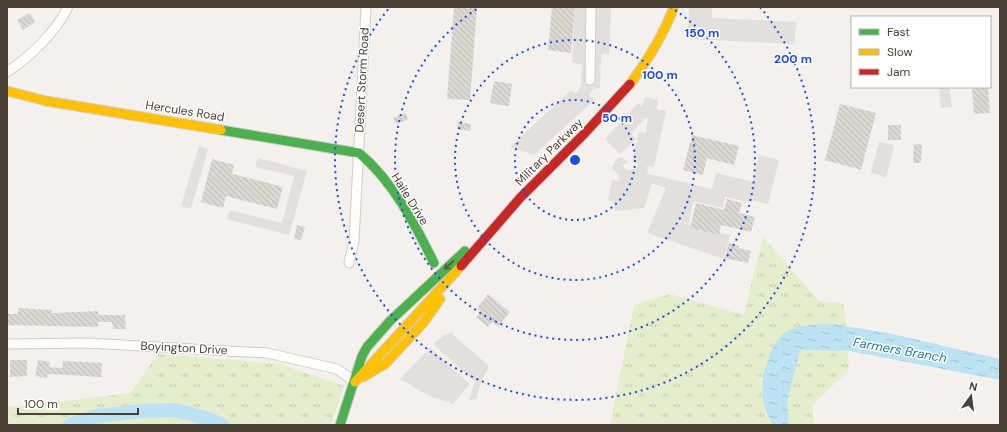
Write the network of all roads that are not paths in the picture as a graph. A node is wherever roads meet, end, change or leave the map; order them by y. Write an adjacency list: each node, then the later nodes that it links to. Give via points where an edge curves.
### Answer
1 (68, 7): 5 (street, via 40,45)
2 (366, 7): 8 (street, Desert Storm Road)
3 (591, 7): 6 (street)
4 (674, 7): 9 (street, Military Parkway, via 669,25 634,78)
5 (7, 72)
6 (590, 80)
7 (7, 91): 8 (street, Hercules Road, via 46,101)
8 (359, 152): 10 (street, Desert Storm Road, via 354,241); 11 (street, Haile Drive, via 385,180 427,248)
9 (490, 231): 13 (street, Military Parkway); 13 (street, Military Parkway, via 441,298 378,363); 13 (street, Military Parkway, one-way to 13, via 452,261 390,321 367,347)
10 (350, 262)
11 (434, 264)
12 (7, 344): 13 (street, Boyington Drive, via 87,343 268,353 337,370)
13 (355, 382): 14 (street)
14 (340, 425)

